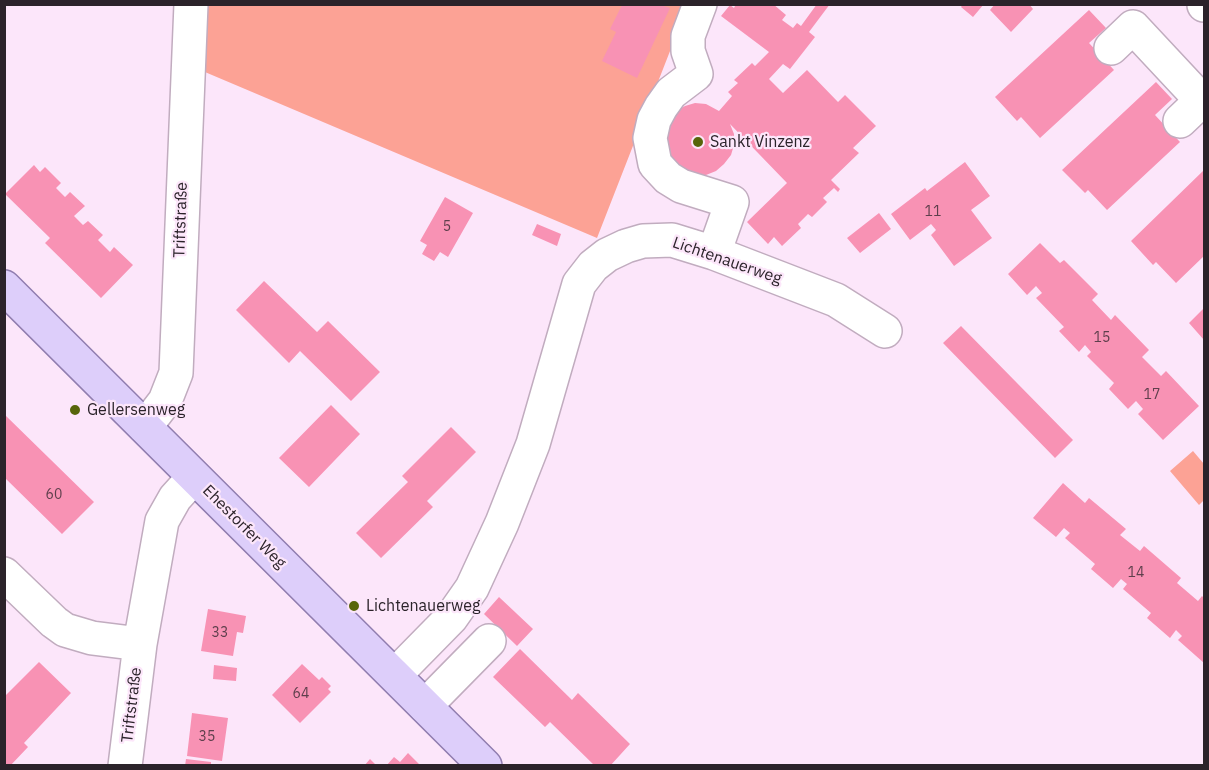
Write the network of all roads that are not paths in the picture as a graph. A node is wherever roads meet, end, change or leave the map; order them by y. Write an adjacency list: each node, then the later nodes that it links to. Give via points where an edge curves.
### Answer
1 (191, 4): 8 (street, Triftstraße, via 176,373 162,406)
2 (700, 4): 5 (street, via 688,36 688,51 696,74 671,93 654,120 650,138 655,164 668,178 732,202)
3 (1111, 48): 4 (street, via 1133,27)
4 (1196, 108)
5 (714, 253): 7 (street, Lichtenauerweg, via 836,300); 13 (street, Lichtenauerweg, via 672,240 652,240 617,250 586,273 579,284 533,444 479,573 459,608)
6 (4, 287): 8 (main road, Ehestorfer Weg)
7 (885, 332)
8 (145, 427): 9 (main road, Ehestorfer Weg)
9 (194, 477): 12 (street, Triftstraße, via 175,498 162,521); 13 (main road, Ehestorfer Weg)
10 (4, 574): 12 (street, via 65,630)
11 (489, 641): 14 (street)
12 (140, 644): 15 (street, Triftstraße)
13 (395, 675): 14 (main road, Ehestorfer Weg)
14 (425, 706): 16 (main road, Ehestorfer Weg)
15 (124, 765)
16 (485, 765)

